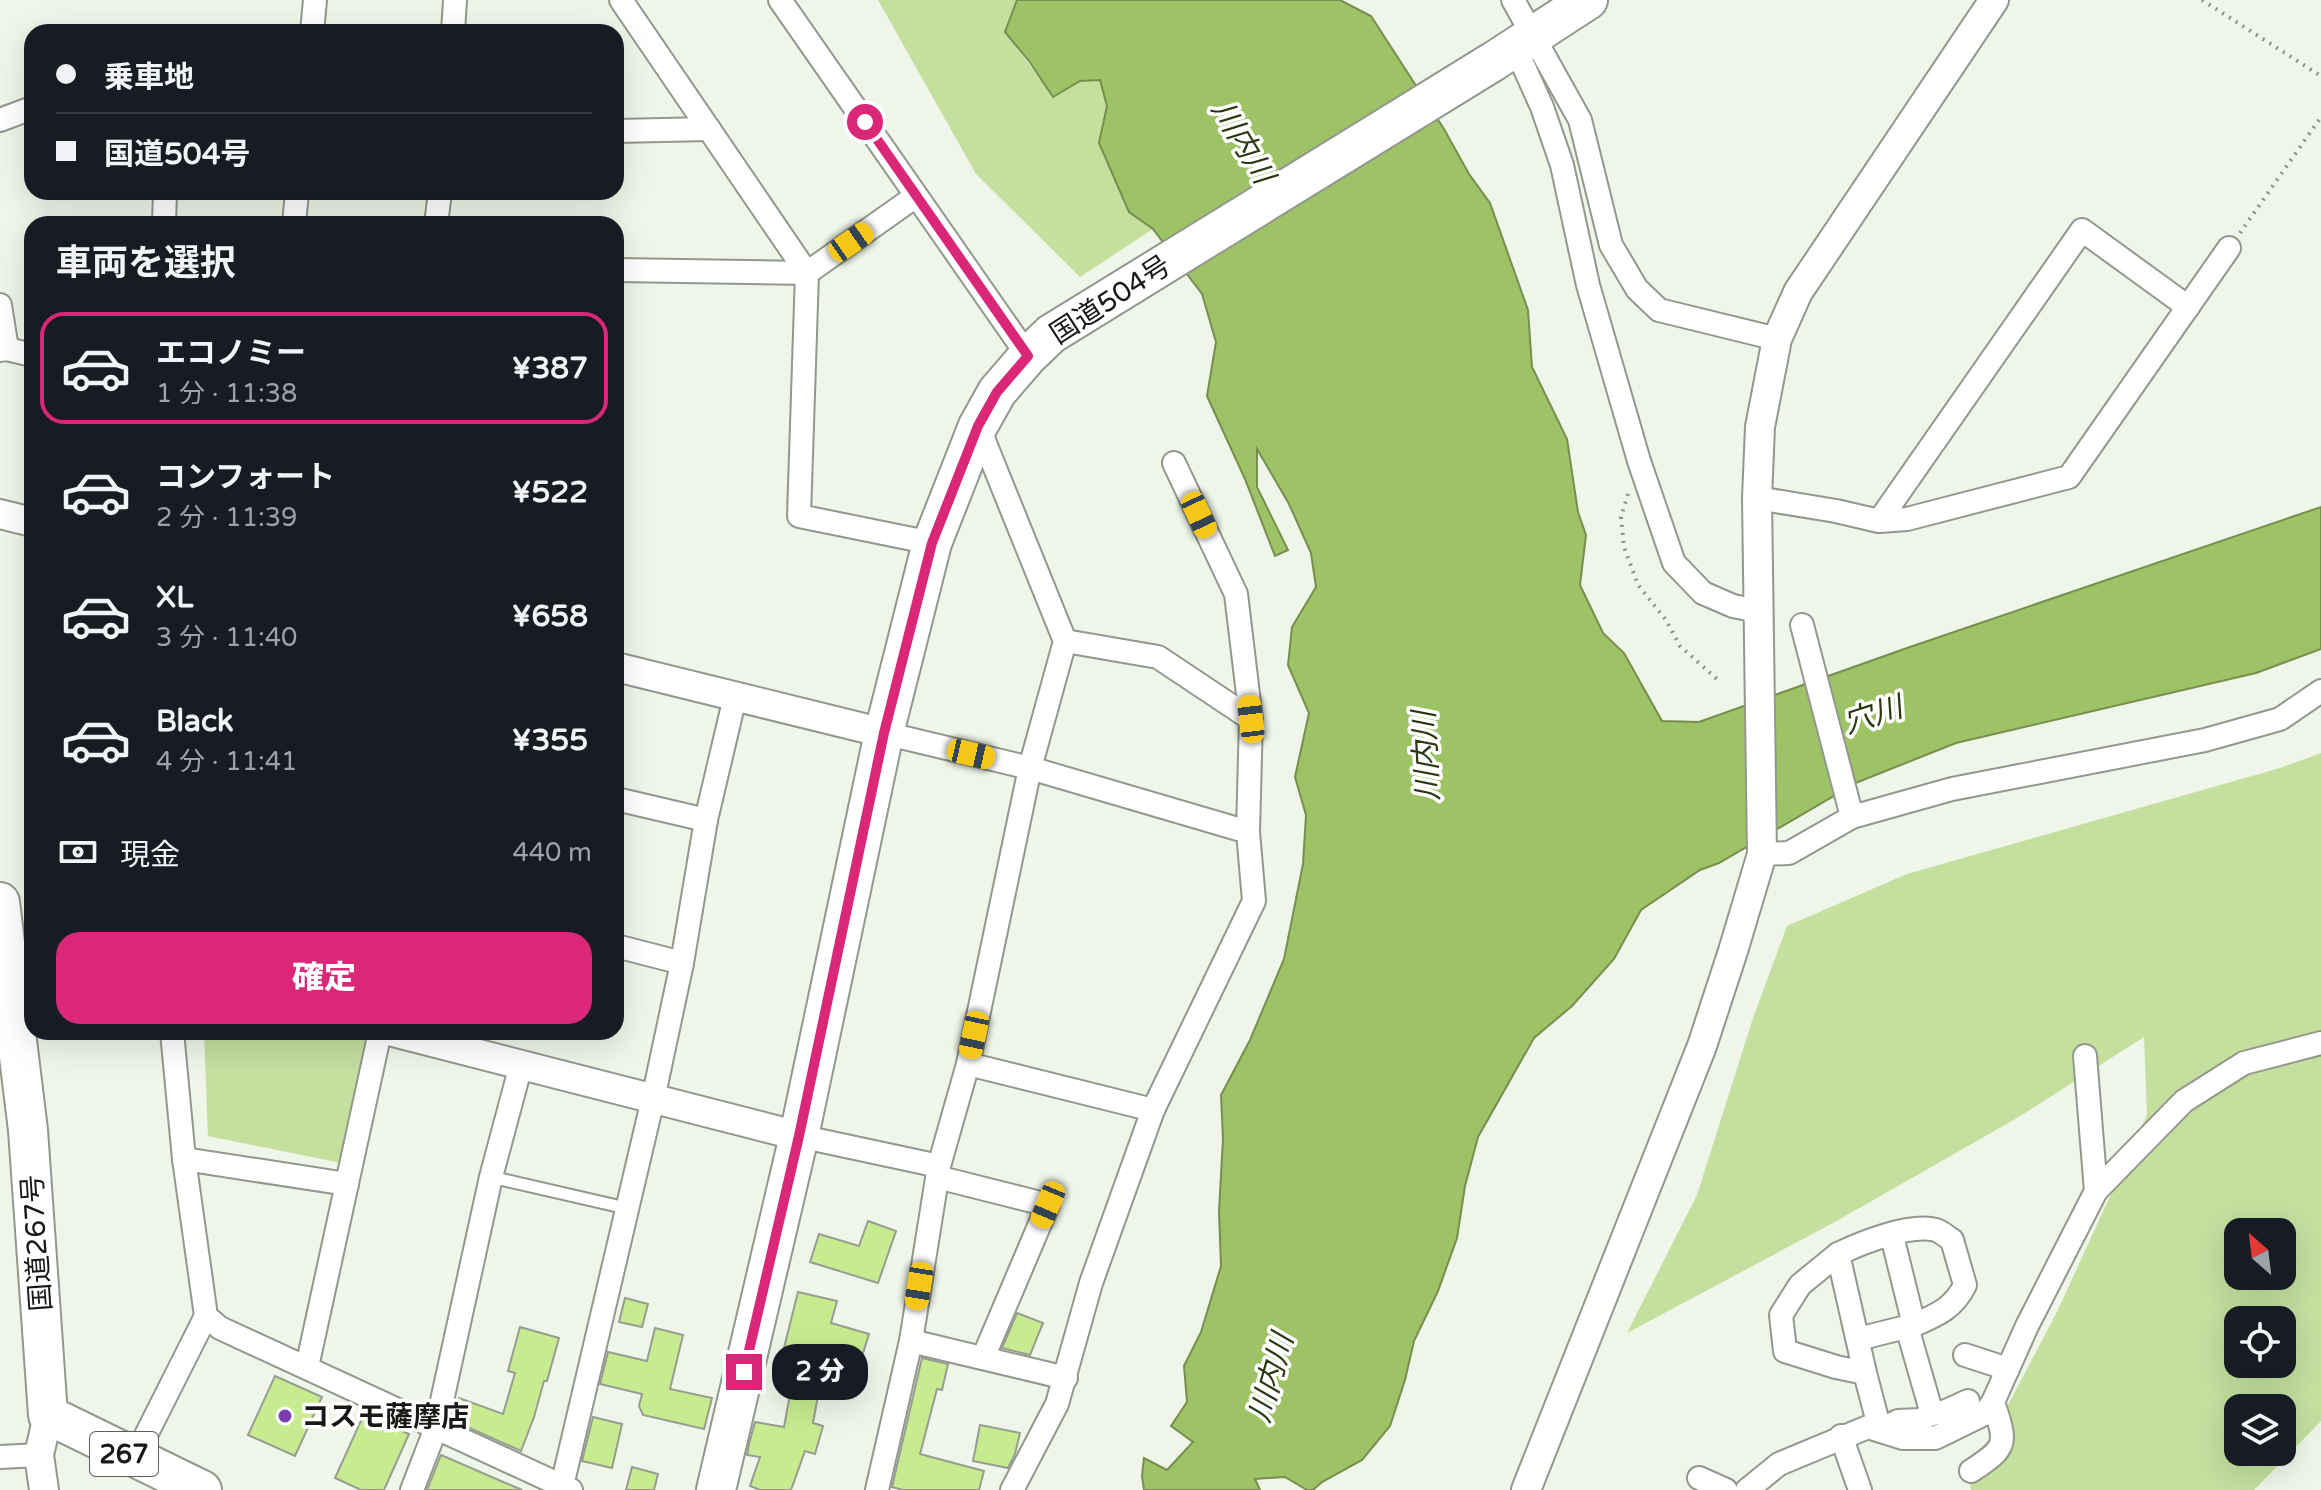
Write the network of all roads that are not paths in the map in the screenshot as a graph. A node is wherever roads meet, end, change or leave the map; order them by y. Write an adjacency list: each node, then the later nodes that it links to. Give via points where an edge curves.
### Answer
1 (315, 0): 8 (street)
2 (455, 0): 9 (street)
3 (621, 0): 13 (street)
4 (780, 0): 15 (street)
5 (1513, 0): 10 (street)
6 (1588, 0): 10 (highway, 国道504号)
7 (1994, 0): 21 (street, via 1812,270)
8 (313, 24)
9 (454, 24)
10 (1514, 48): 21 (street, via 1580,120 1611,245 1637,289 1659,310); 24 (highway, 国道504号, via 1051,334); 32 (street, via 1562,165 1588,285 1674,563 1703,593)
11 (24, 111): 12 (street)
12 (0, 120)
13 (709, 129): 14 (street); 18 (street)
14 (624, 131)
15 (916, 196): 18 (street); 24 (street)
16 (2229, 248): 20 (street)
17 (624, 270): 18 (street)
18 (807, 273): 31 (street, via 799,516)
19 (0, 305): 22 (street)
20 (2188, 307): 30 (street, via 2069,477 1907,519); 30 (street, via 2082,230)
21 (1777, 339): 27 (street, via 1760,427)
22 (3, 349): 23 (street)
23 (24, 353)
24 (1028, 356): 25 (highway, 国道504号, via 997,392)
25 (978, 426): 31 (highway, 国道504号); 34 (street)
26 (1174, 463): 38 (street, via 1236,594)
27 (1757, 498): 30 (street); 32 (street)
28 (0, 514): 29 (street)
29 (24, 520)
30 (1879, 521)
31 (932, 543): 39 (highway, 国道504号)
32 (1758, 611): 45 (street)
33 (1802, 625): 42 (street)
34 (1065, 641): 38 (street, via 1158,657); 40 (street)
35 (624, 669): 37 (street)
36 (2321, 691): 42 (street, via 2280,719 2205,740)
37 (735, 697): 39 (street); 43 (street)
38 (1251, 719): 44 (street)
39 (884, 733): 40 (street); 61 (highway, 国道504号)
40 (1030, 768): 44 (street); 57 (street)
41 (624, 801): 43 (street)
42 (1849, 810): 45 (street, via 1789,853)
43 (706, 820): 48 (street)
44 (1248, 832): 60 (street, via 1254,901)
45 (1762, 854): 99 (street, via 1702,1046)
46 (0, 902): 49 (highway, 国道267号)
47 (624, 948): 48 (street)
48 (682, 963): 59 (street)
49 (23, 1005): 50 (highway, 国道267号)
50 (24, 1030)
51 (24, 1040): 83 (highway, 国道267号)
52 (173, 1040): 62 (street)
53 (378, 1040): 65 (street)
54 (424, 1040): 58 (street)
55 (2321, 1043): 66 (street, via 2244,1063 2184,1101)
56 (2085, 1056): 66 (street)
57 (968, 1064): 60 (street); 63 (street)
58 (521, 1065): 59 (street); 64 (street)
59 (653, 1099): 61 (street); 67 (street)
60 (1153, 1110): 79 (street, via 1091,1283)
61 (799, 1136): 63 (street); 96 (highway, 国道504号)
62 (184, 1159): 65 (street); 70 (street)
63 (938, 1172): 73 (street); 75 (street, via 1048,1205)
64 (491, 1177): 67 (lane); 84 (street)
65 (347, 1184): 76 (street)
66 (2096, 1191): 77 (street)
67 (626, 1208): 92 (street)
68 (1892, 1236): 69 (street); 71 (street); 71 (street, via 1922,1229 1952,1240 1965,1285 1945,1312)
69 (1838, 1254): 72 (street); 78 (street, via 1800,1285 1781,1315 1785,1351)
70 (206, 1316): 76 (street, via 220,1328); 89 (street)
71 (1911, 1326): 72 (street); 82 (street)
72 (1858, 1339): 78 (street)
73 (911, 1341): 75 (street); 97 (street)
74 (1965, 1355): 77 (street)
75 (983, 1358): 79 (street)
76 (307, 1367): 84 (street)
77 (2008, 1369): 81 (street)
78 (1865, 1373): 85 (street)
79 (1066, 1378): 98 (street)
80 (1968, 1401): 82 (street)
81 (1993, 1402): 85 (street, via 1984,1414 1935,1438 1903,1438); 90 (street, via 2003,1442 1996,1455)
82 (1932, 1414): 85 (street)
83 (48, 1415): 87 (street); 89 (highway, 267)
84 (436, 1428): 92 (street); 95 (street)
85 (1880, 1430): 86 (street, via 1868,1427)
86 (1841, 1436): 101 (street, via 1779,1464); 102 (street)
87 (39, 1455): 88 (street); 93 (street)
88 (0, 1457)
89 (134, 1459): 94 (highway, 267)
90 (1971, 1471)
91 (1699, 1478): 100 (street)
92 (566, 1488)
93 (44, 1490)
94 (202, 1490)
95 (412, 1490)
96 (716, 1490)
97 (877, 1490)
98 (1012, 1490)
99 (1526, 1490)
100 (1726, 1490)
101 (1747, 1490)
102 (1860, 1490)

